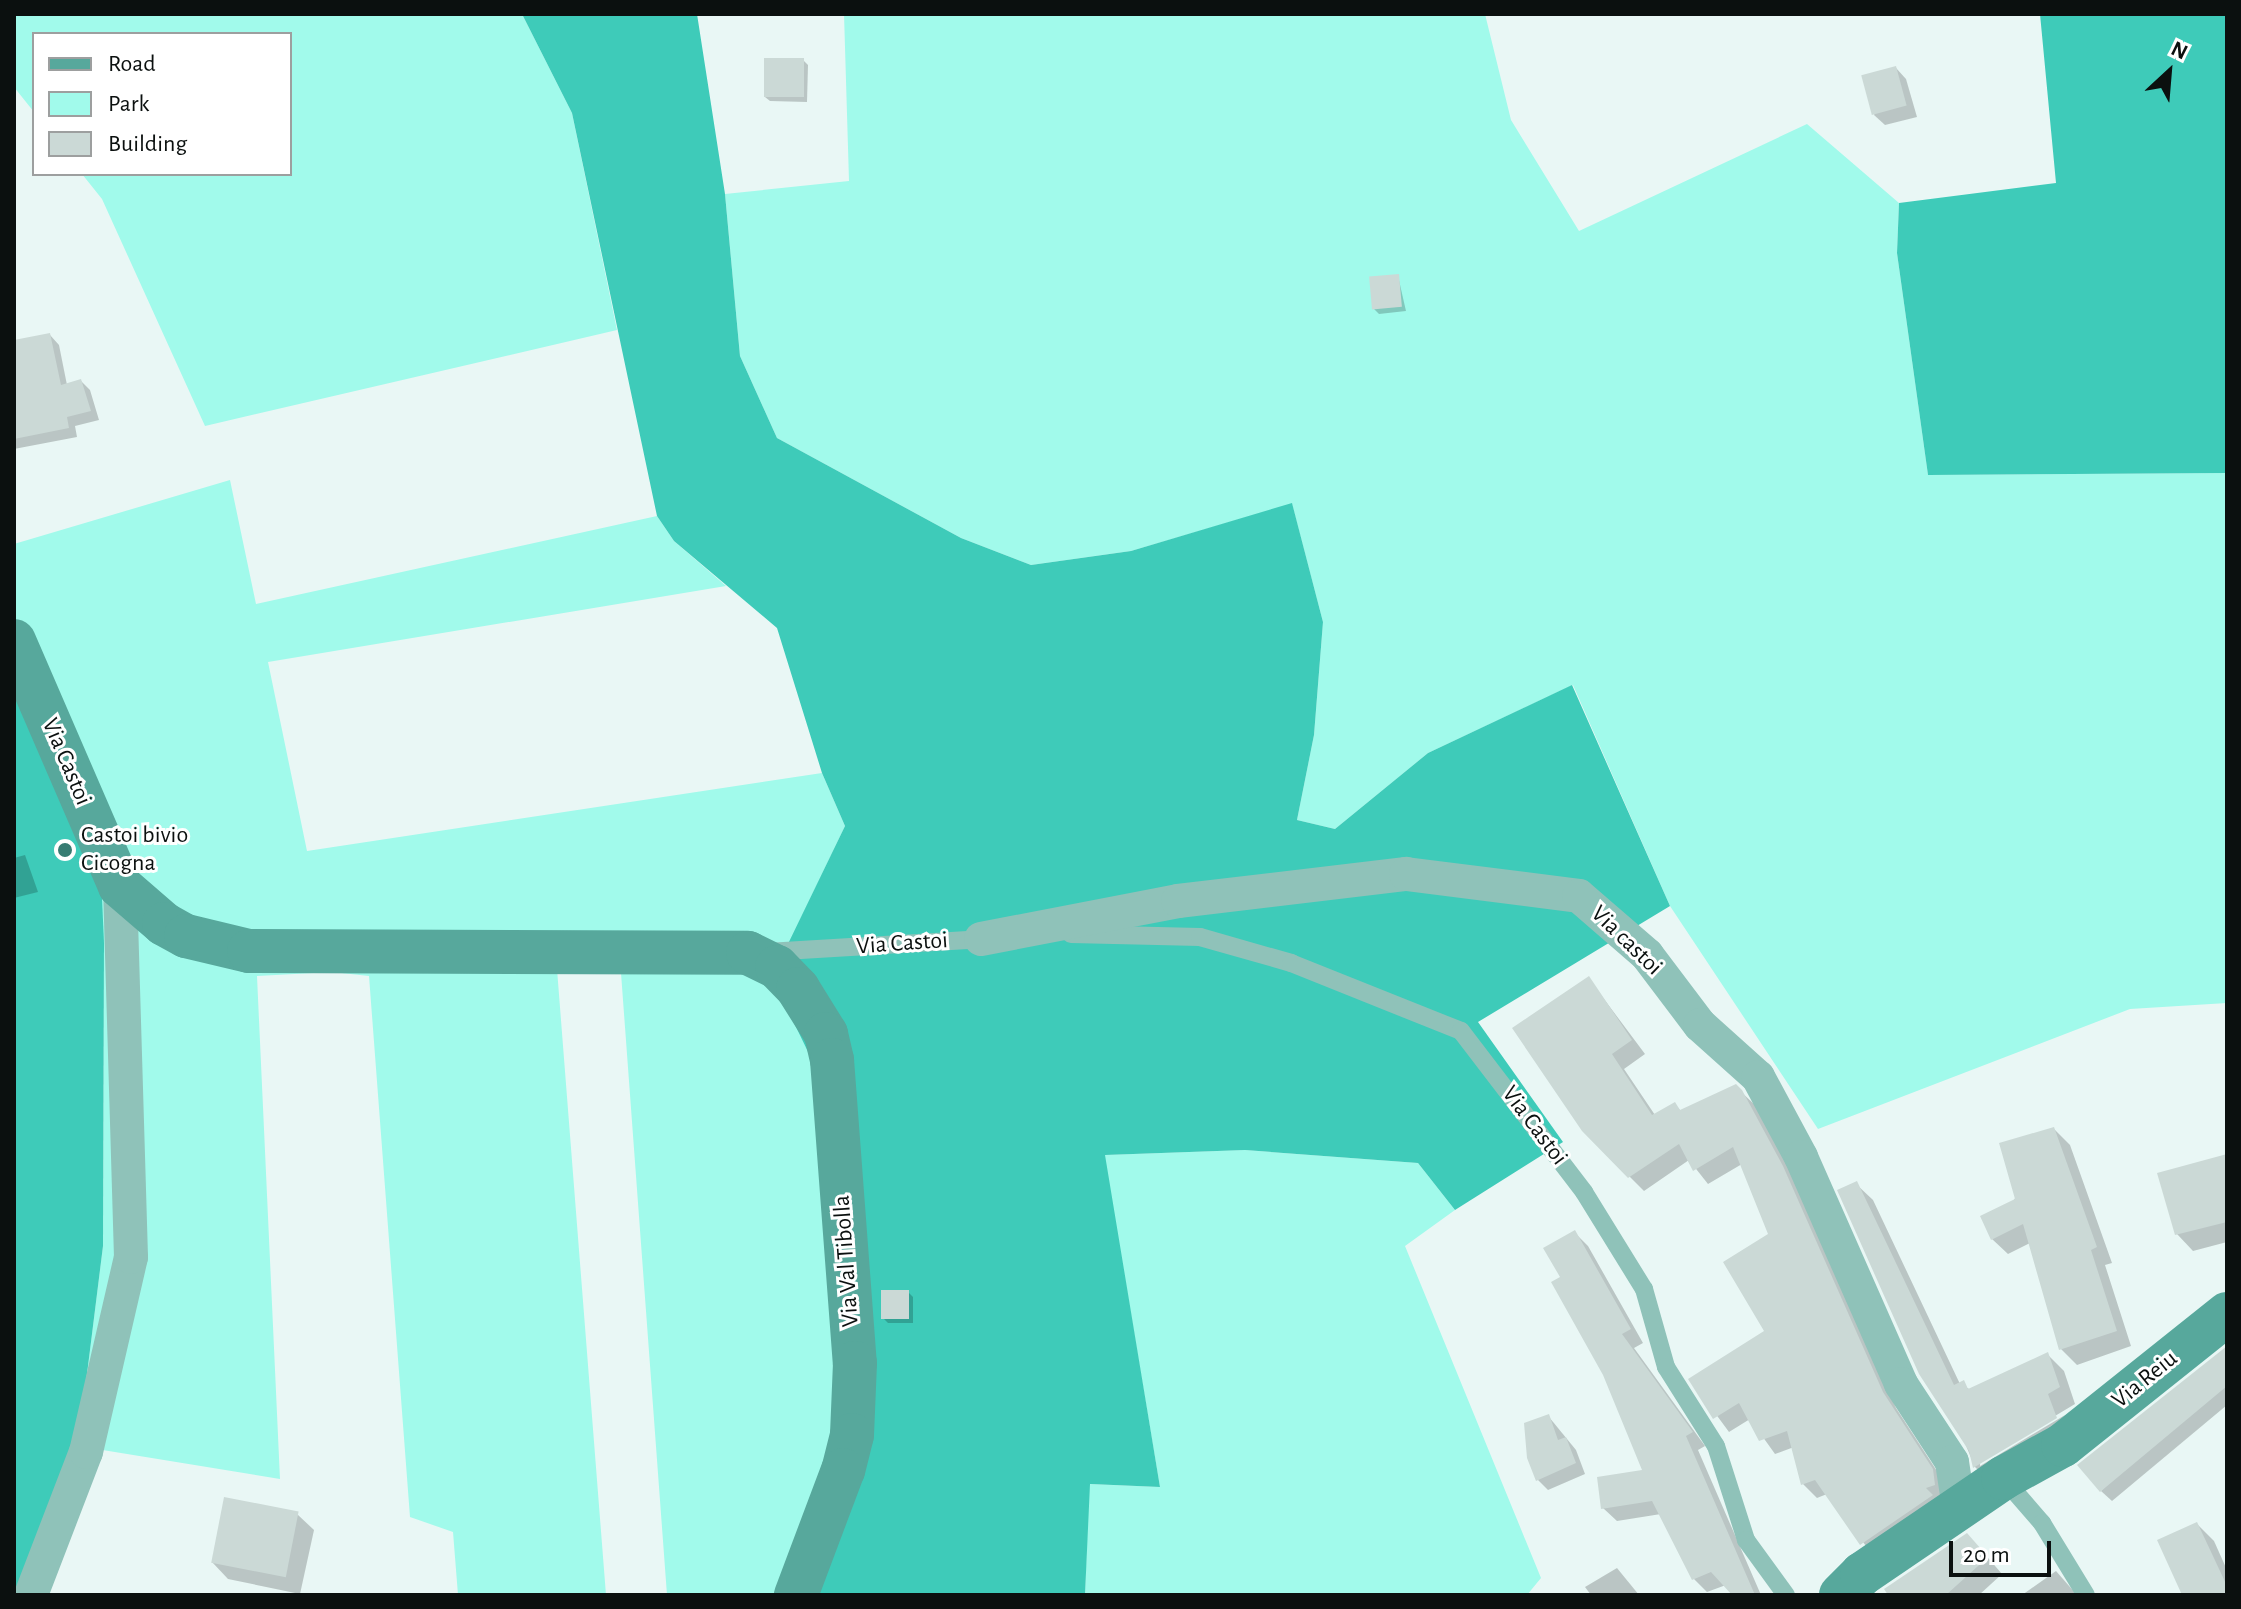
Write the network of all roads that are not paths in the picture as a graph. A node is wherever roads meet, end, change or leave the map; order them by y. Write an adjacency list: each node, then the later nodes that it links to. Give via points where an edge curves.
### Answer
1 (14, 641): 2 (street, Via Castoi)
2 (120, 886): 4 (street, Via Castoi, via 186,936 249,951); 8 (street, via 131,1257 86,1452)
3 (981, 939): 4 (lane, Via Castoi); 7 (street, Via castoi, via 1178,901 1406,874 1579,896 1647,955 1700,1025 1758,1077 1801,1157 1901,1384 1952,1462); 10 (lane, Via Castoi, via 1069,933 1200,937 1291,963 1461,1031 1584,1192 1637,1277 1666,1367 1716,1446 1746,1540)
4 (748, 953): 9 (street, Via Val Tibolla, via 777,967 826,1034 855,1363 852,1435)
5 (2227, 1314): 6 (street, Via Reiu, via 2063,1445)
6 (2003, 1478): 7 (street, Via Reiu); 12 (lane, via 2042,1523)
7 (1959, 1508): 11 (street, Via Reiu, via 1862,1574)
8 (31, 1595)
9 (796, 1595)
10 (1786, 1595)
11 (1841, 1595)
12 (2086, 1595)

